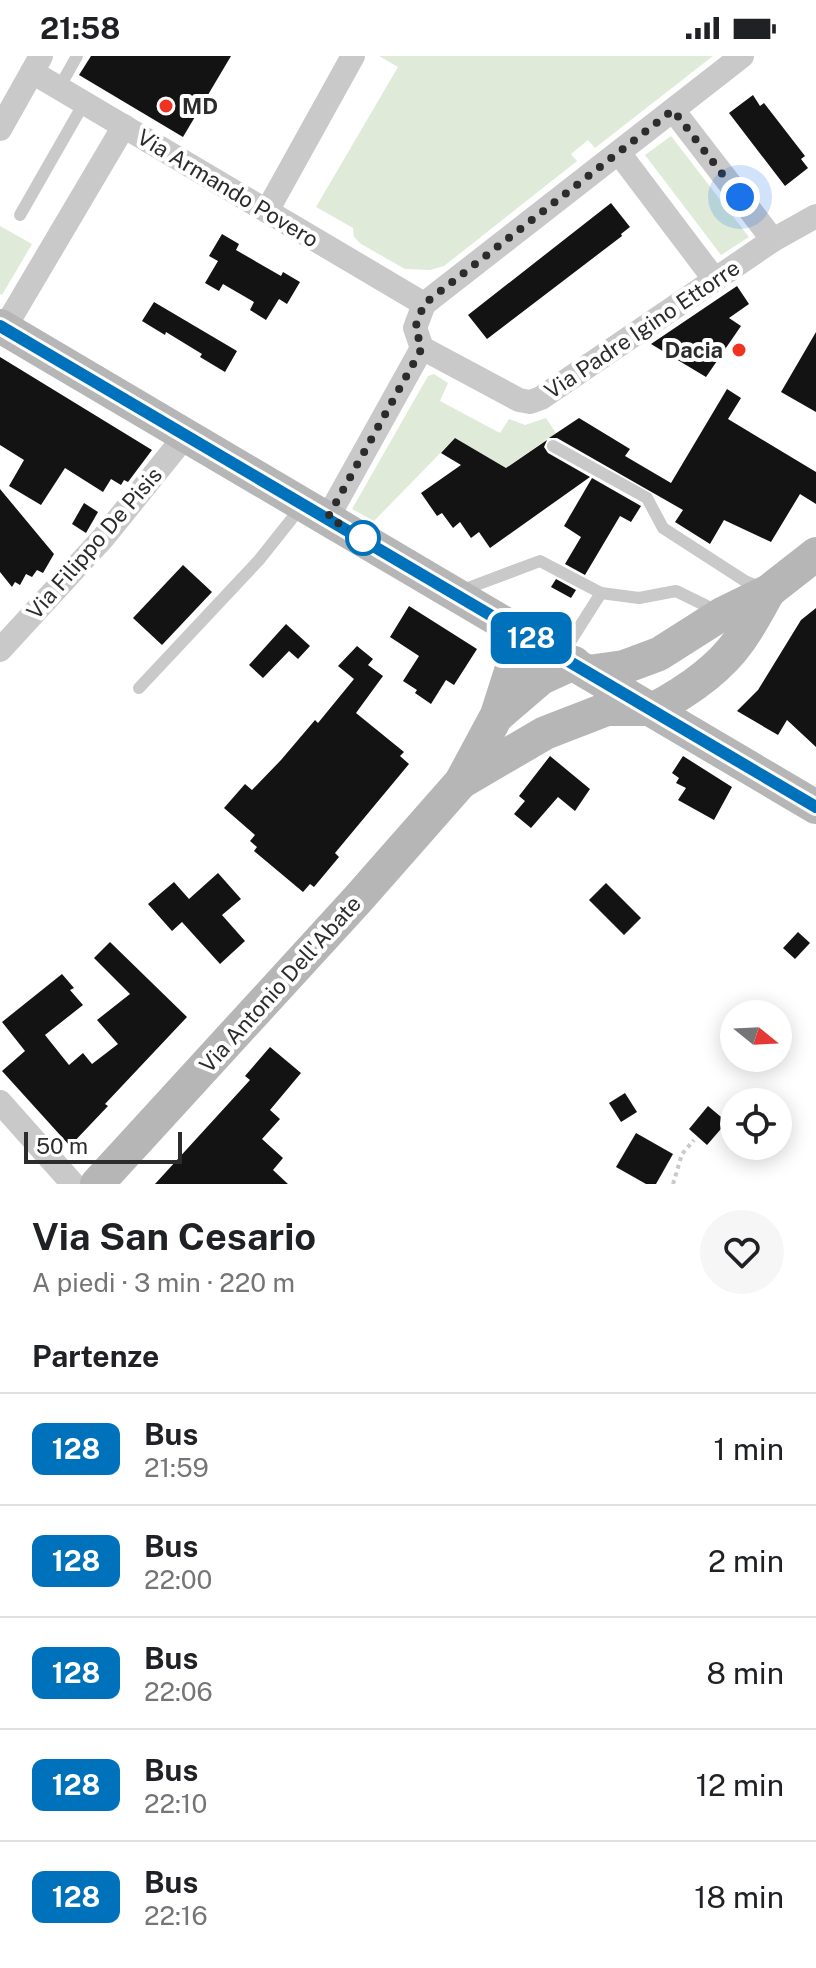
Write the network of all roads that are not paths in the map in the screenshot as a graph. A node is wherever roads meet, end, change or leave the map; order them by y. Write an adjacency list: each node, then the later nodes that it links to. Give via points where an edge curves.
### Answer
1 (77, 56): 5 (lane)
2 (742, 56): 7 (street)
3 (354, 59): 11 (street)
4 (36, 64): 5 (street, Via Armando Povero); 9 (street)
5 (59, 88): 6 (street, Via Armando Povero)
6 (84, 103): 8 (street, Via Armando Povero); 12 (lane)
7 (673, 110): 10 (street); 14 (street)
8 (124, 126): 11 (street, Via Armando Povero); 17 (street)
9 (0, 129)
10 (619, 153): 15 (street); 16 (street)
11 (267, 211): 16 (street, Via Armando Povero)
12 (20, 215)
13 (816, 216): 14 (street, Via Padre Igino Ettorre)
14 (773, 240): 15 (street, Via Padre Igino Ettorre)
15 (715, 280): 18 (street, Via Padre Igino Ettorre, via 530,402)
16 (424, 304): 18 (street, via 415,328)
17 (2, 327): 19 (main road)
18 (422, 348): 21 (street)
19 (186, 435): 21 (main road); 27 (street, Via Filippo De Pisis, via 103,538)
20 (553, 446): 23 (lane, via 647,498 663,528)
21 (316, 510): 24 (main road); 32 (lane, via 259,560)
22 (816, 554): 23 (main road)
23 (769, 591): 26 (main road, Via Antonio Dell'Abate); 33 (main road, via 738,642 711,671)
24 (456, 593): 25 (lane, via 540,561); 28 (main road)
25 (601, 593): 26 (lane, via 639,598 676,591); 31 (lane)
26 (722, 614): 30 (main road, Via Antonio Dell'Abate)
27 (9, 624): 29 (street, Via Filippo De Pisis)
28 (509, 625): 31 (main road); 34 (main road, Via Antonio Dell'Abate, via 513,665)
29 (0, 650)
30 (659, 654): 31 (main road, Via Antonio Dell'Abate, via 624,667); 33 (main road, via 649,684)
31 (574, 664): 33 (main road); 34 (main road, Via Antonio Dell'Abate, via 541,678); 35 (main road, via 569,690)
32 (139, 688)
33 (654, 709): 35 (main road, Via Antonio Dell'Abate, via 607,709); 37 (main road)
34 (497, 715): 36 (main road, Via Antonio Dell'Abate)
35 (545, 733): 36 (main road, Via Antonio Dell'Abate)
36 (461, 782): 40 (main road, Via Antonio Dell'Abate)
37 (816, 807)
38 (4, 1114): 39 (street)
39 (73, 1184)
40 (97, 1184)

